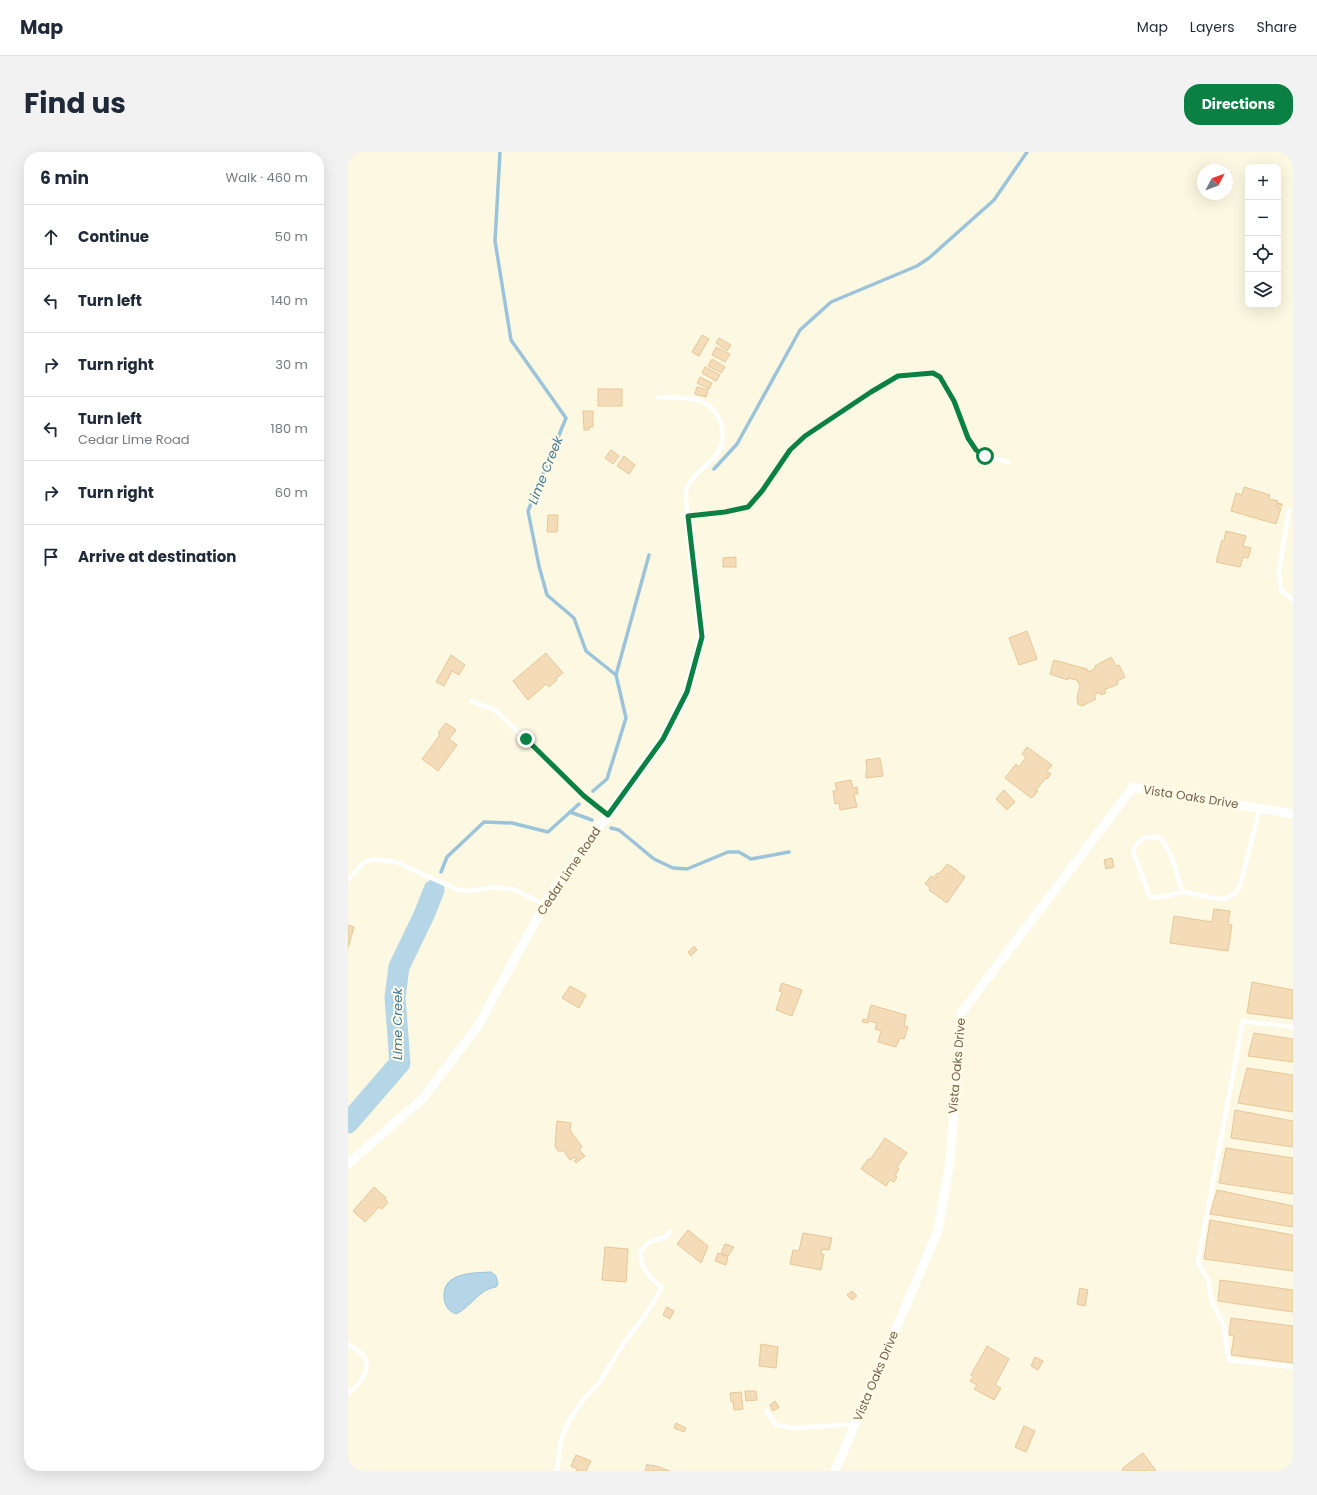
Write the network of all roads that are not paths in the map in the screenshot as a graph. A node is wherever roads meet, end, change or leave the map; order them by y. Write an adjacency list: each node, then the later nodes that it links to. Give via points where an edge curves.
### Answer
1 (656, 397): 4 (lane, via 692,398 709,404 720,420 724,432 718,453 686,489)
2 (1008, 462): 4 (lane, via 985,456 976,450 940,377 933,373 898,376 805,436 790,450 748,507)
3 (1289, 510): 5 (lane, via 1279,571 1281,590)
4 (688, 516): 9 (street, Cedar Lime Road, via 702,637 687,692 663,739)
5 (1293, 600)
6 (471, 701): 9 (lane, via 495,710 584,796)
7 (1260, 808): 8 (street, Vista Oaks Drive); 11 (lane, via 1237,892 1231,897 1220,899); 20 (street, Vista Oaks Drive, via 1133,787 962,1012 950,1161 938,1231)
8 (1293, 814)
9 (608, 815): 12 (street, Cedar Lime Road)
10 (348, 880): 12 (lane, via 363,863 373,859 396,862 458,890 470,891 494,886 516,890)
11 (1183, 892): 11 (lane, via 1151,897 1133,851 1135,845 1142,839 1156,836 1162,839 1167,846)
12 (545, 905): 14 (street, Cedar Lime Road, via 478,1026 428,1092)
13 (1293, 1027): 17 (lane, via 1243,1021 1198,1262 1208,1280 1212,1302 1223,1324 1228,1360)
14 (348, 1164)
15 (670, 1232): 21 (lane, via 665,1237 649,1242 640,1252 647,1276 662,1287 600,1382 571,1417 561,1439)
16 (348, 1344): 18 (lane, via 362,1353 366,1363 359,1384)
17 (1293, 1367)
18 (348, 1393)
19 (767, 1411): 20 (lane, via 776,1425 793,1428)
20 (855, 1424): 22 (street, Vista Oaks Drive)
21 (557, 1471)
22 (835, 1471)

